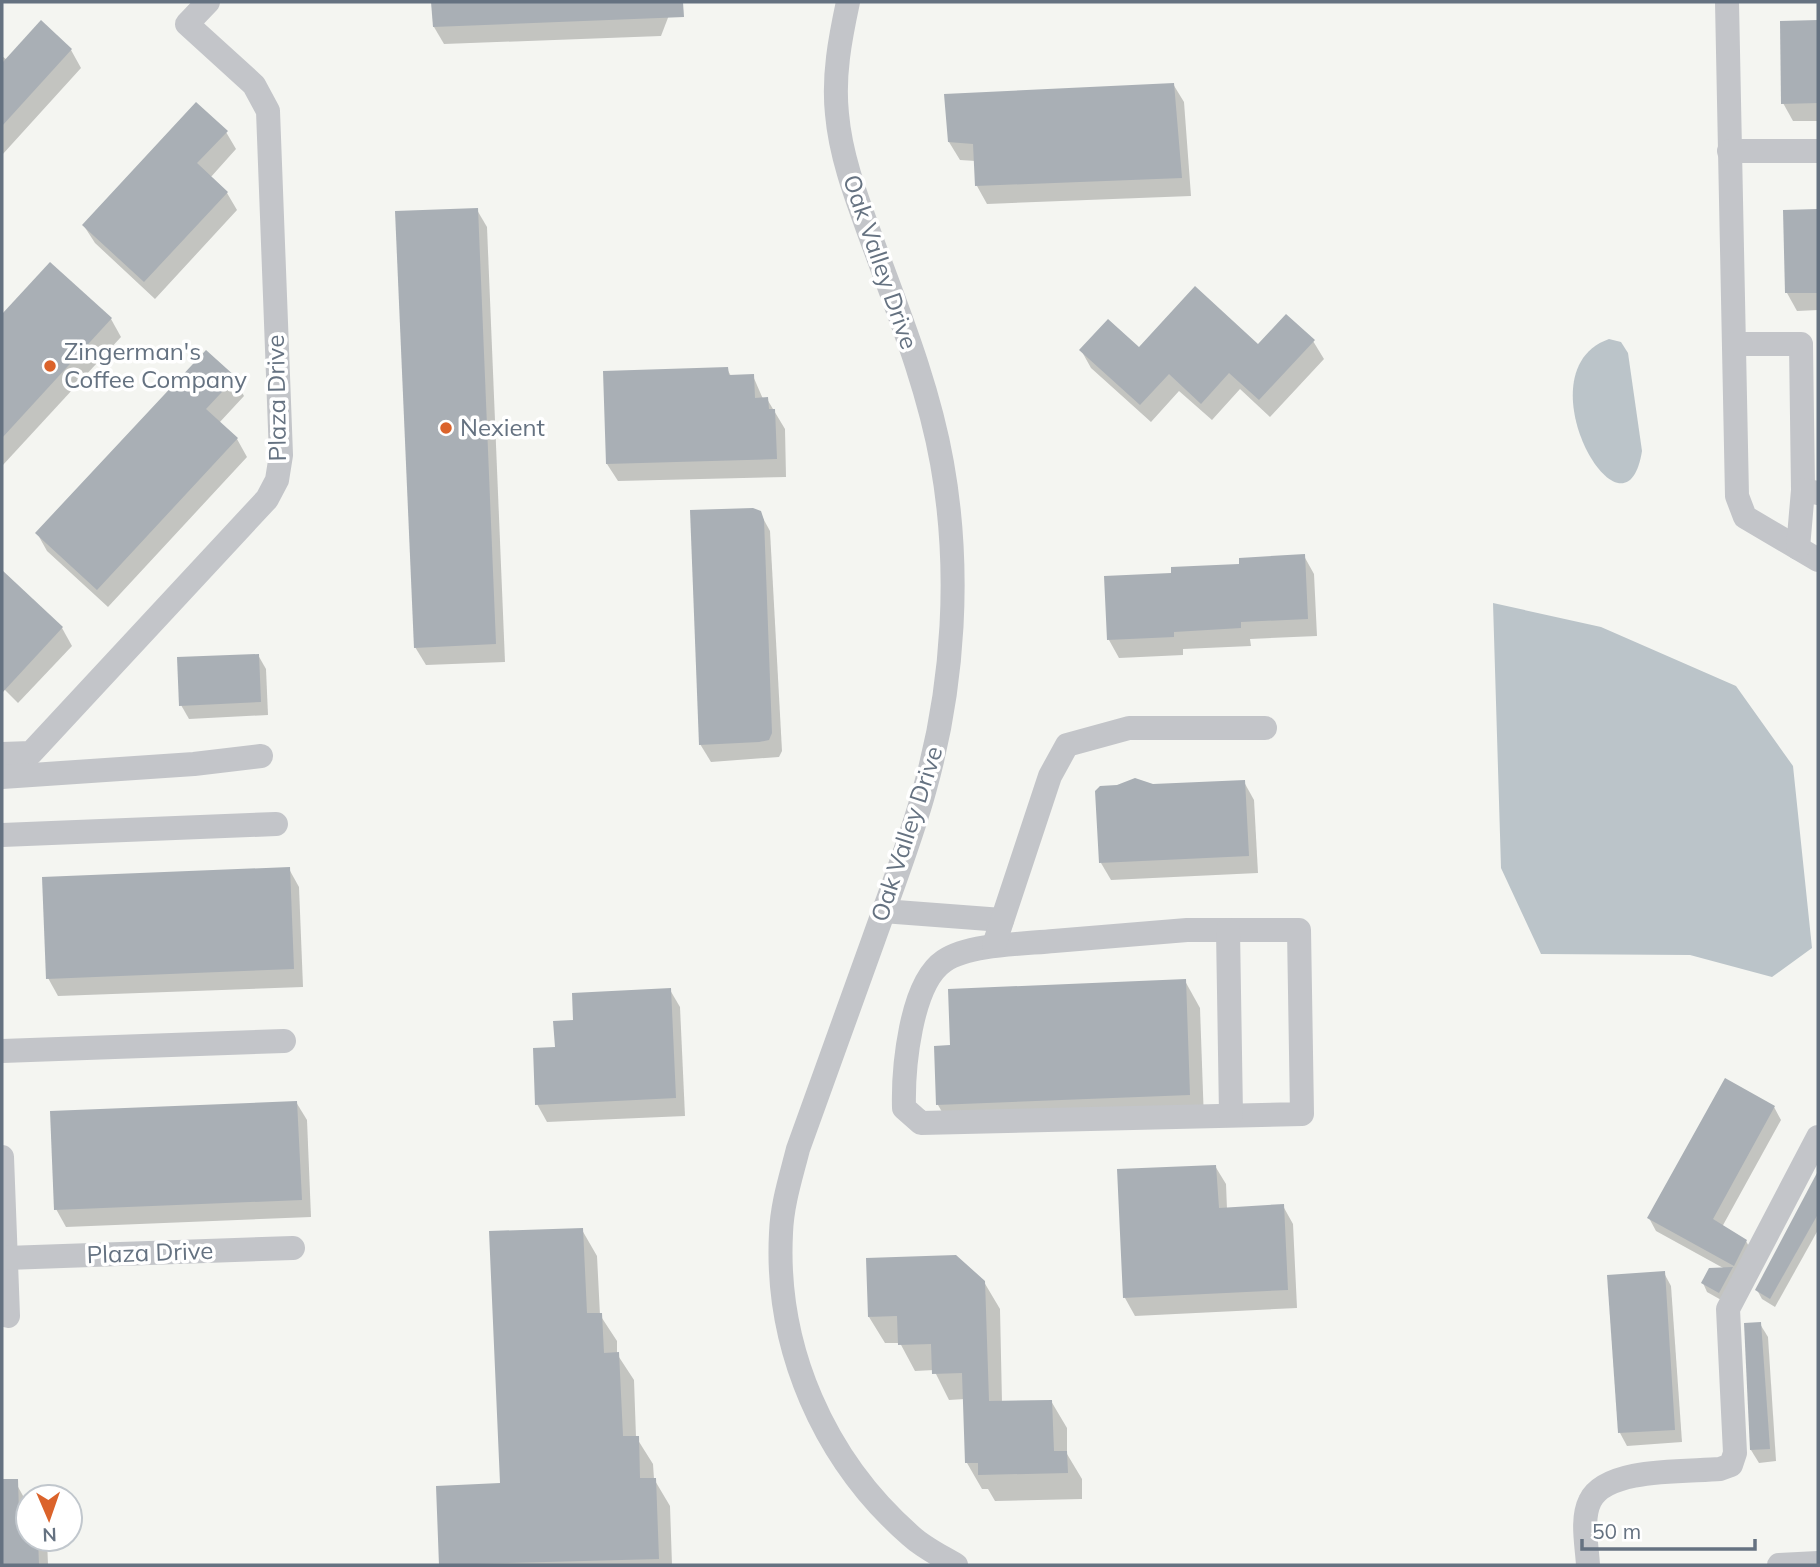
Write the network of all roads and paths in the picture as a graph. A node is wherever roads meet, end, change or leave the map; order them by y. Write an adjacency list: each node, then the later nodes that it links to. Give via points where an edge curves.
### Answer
1 (208, 2): 10 (street, Plaza Drive, via 187,24 254,85 268,111 281,455 277,480 267,499 31,753)
2 (848, 2): 15 (street, Oak Valley Drive, via 835,77 837,116 851,182 931,413 943,463 952,581 951,650 936,745 913,829)
3 (1727, 2): 5 (street)
4 (1818, 150): 5 (street)
5 (1729, 151): 6 (street)
6 (1734, 344): 7 (street, via 1801,344); 8 (street, via 1737,496 1745,517)
7 (1811, 492): 8 (street)
8 (1808, 554)
9 (1265, 728): 16 (street, via 1129,728 1067,745 1050,776)
10 (2, 754)
11 (261, 756): 12 (street)
12 (2, 777)
13 (276, 824): 14 (street)
14 (2, 835)
15 (883, 911): 16 (street); 28 (street, Oak Valley Drive, via 798,1149 786,1194 780,1273 799,1366 832,1446 870,1496 912,1538)
16 (1002, 920): 18 (street)
17 (1228, 930): 18 (street); 21 (street); 21 (street, via 1299,930 1302,1114)
18 (994, 945): 21 (street, via 944,961 925,984 914,1016 904,1087 904,1108 921,1123)
19 (284, 1041): 20 (street)
20 (2, 1051)
21 (1231, 1115)
22 (1818, 1137): 29 (street, via 1728,1309 1735,1453 1731,1465 1622,1477 1603,1484 1590,1501)
23 (2, 1157): 25 (street)
24 (293, 1248): 25 (street, Plaza Drive)
25 (6, 1258): 26 (street)
26 (8, 1316)
27 (1818, 1563): 30 (street)
28 (956, 1565)
29 (1588, 1565)
30 (1779, 1565)

